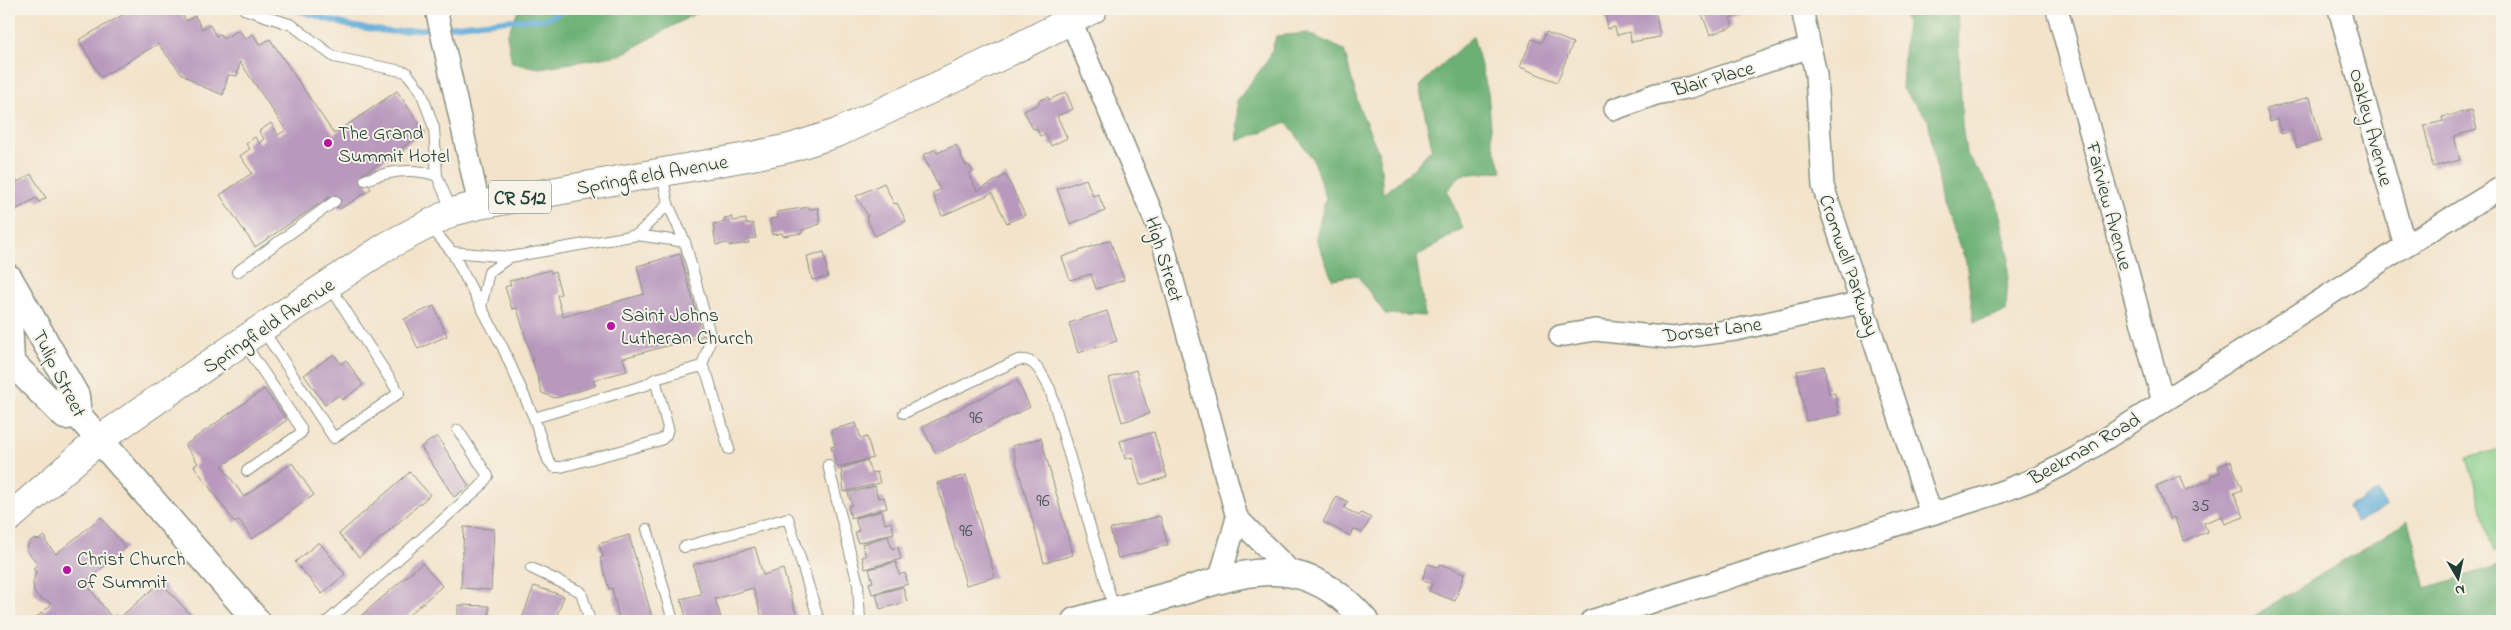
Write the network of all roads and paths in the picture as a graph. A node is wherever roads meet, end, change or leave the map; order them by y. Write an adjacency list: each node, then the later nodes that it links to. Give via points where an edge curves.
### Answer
1 (244, 9): 10 (lane, via 292,25 334,57 406,72 421,90 434,128)
2 (1802, 9): 7 (street, Cromwell Parkway)
3 (2057, 9): 33 (street, Fairview Avenue)
4 (2339, 9): 19 (street, Oakley Avenue)
5 (1077, 13): 9 (main road, Springfield Avenue / CR 512, via 991,61 837,132 773,152); 44 (street, High Street, via 1160,232)
6 (439, 23): 15 (street)
7 (1810, 47): 8 (street, Blair Place); 25 (street, Cromwell Parkway, via 1816,74 1823,186)
8 (1615, 109)
9 (662, 172): 14 (lane); 15 (main road, Springfield Avenue / CR 512)
10 (438, 176): 11 (lane, via 404,170); 16 (lane)
11 (366, 180)
12 (2502, 187): 19 (street, Beekman Road)
13 (335, 201): 22 (lane)
14 (668, 204): 17 (lane); 18 (lane)
15 (479, 205): 16 (main road, Springfield Avenue / CR 512)
16 (440, 218): 20 (lane); 24 (main road, Springfield Avenue / CR 512, via 387,246)
17 (638, 235): 18 (lane); 21 (lane)
18 (685, 242): 31 (lane, via 711,338)
19 (2405, 246): 33 (street, Beekman Road)
20 (452, 252): 21 (lane); 26 (lane)
21 (510, 256): 26 (lane, via 489,272)
22 (237, 272)
23 (9, 278): 35 (street, Tulip Street, via 76,396)
24 (328, 284): 28 (main road, Springfield Avenue / CR 512); 28 (lane, via 399,393 334,438)
25 (1863, 302): 29 (street, Dorset Lane, via 1735,330 1672,338 1595,330); 42 (street, Cromwell Parkway)
26 (481, 307): 36 (lane)
27 (9, 318): 30 (street, Tulip Street)
28 (252, 335): 38 (main road, Springfield Avenue / CR 512); 41 (lane, via 301,433)
29 (1560, 336)
30 (10, 361): 35 (street, via 65,416)
31 (702, 366): 32 (lane); 39 (lane)
32 (655, 379): 36 (lane, via 646,385); 36 (lane, via 668,428 661,440 554,467 548,460)
33 (2162, 402): 42 (street, Beekman Road, via 2076,458 2037,478)
34 (904, 413): 50 (lane, via 1018,360 1026,358 1033,362 1050,388)
35 (78, 415): 38 (street, Tulip Street)
36 (534, 418)
37 (458, 430): 52 (lane, via 488,476 480,487)
38 (100, 439): 43 (main road, Springfield Avenue / CR 512); 51 (street, Tulip Street)
39 (729, 449)
40 (828, 465): 56 (lane, via 858,584)
41 (247, 471)
42 (1931, 514): 59 (street, Beekman Road)
43 (9, 518)
44 (1237, 518): 48 (street, High Street); 49 (street)
45 (647, 529): 54 (lane)
46 (684, 547): 55 (lane, via 788,518)
47 (531, 568): 53 (lane, via 581,592)
48 (1293, 574): 49 (street, High Street, via 1271,572); 58 (street, High Street, via 1334,592)
49 (1219, 581): 50 (street, High Street)
50 (1115, 610): 57 (street, High Street)
51 (257, 621)
52 (328, 621)
53 (590, 621)
54 (673, 621)
55 (819, 621)
56 (860, 621)
57 (1075, 621)
58 (1365, 621)
59 (1591, 621)

